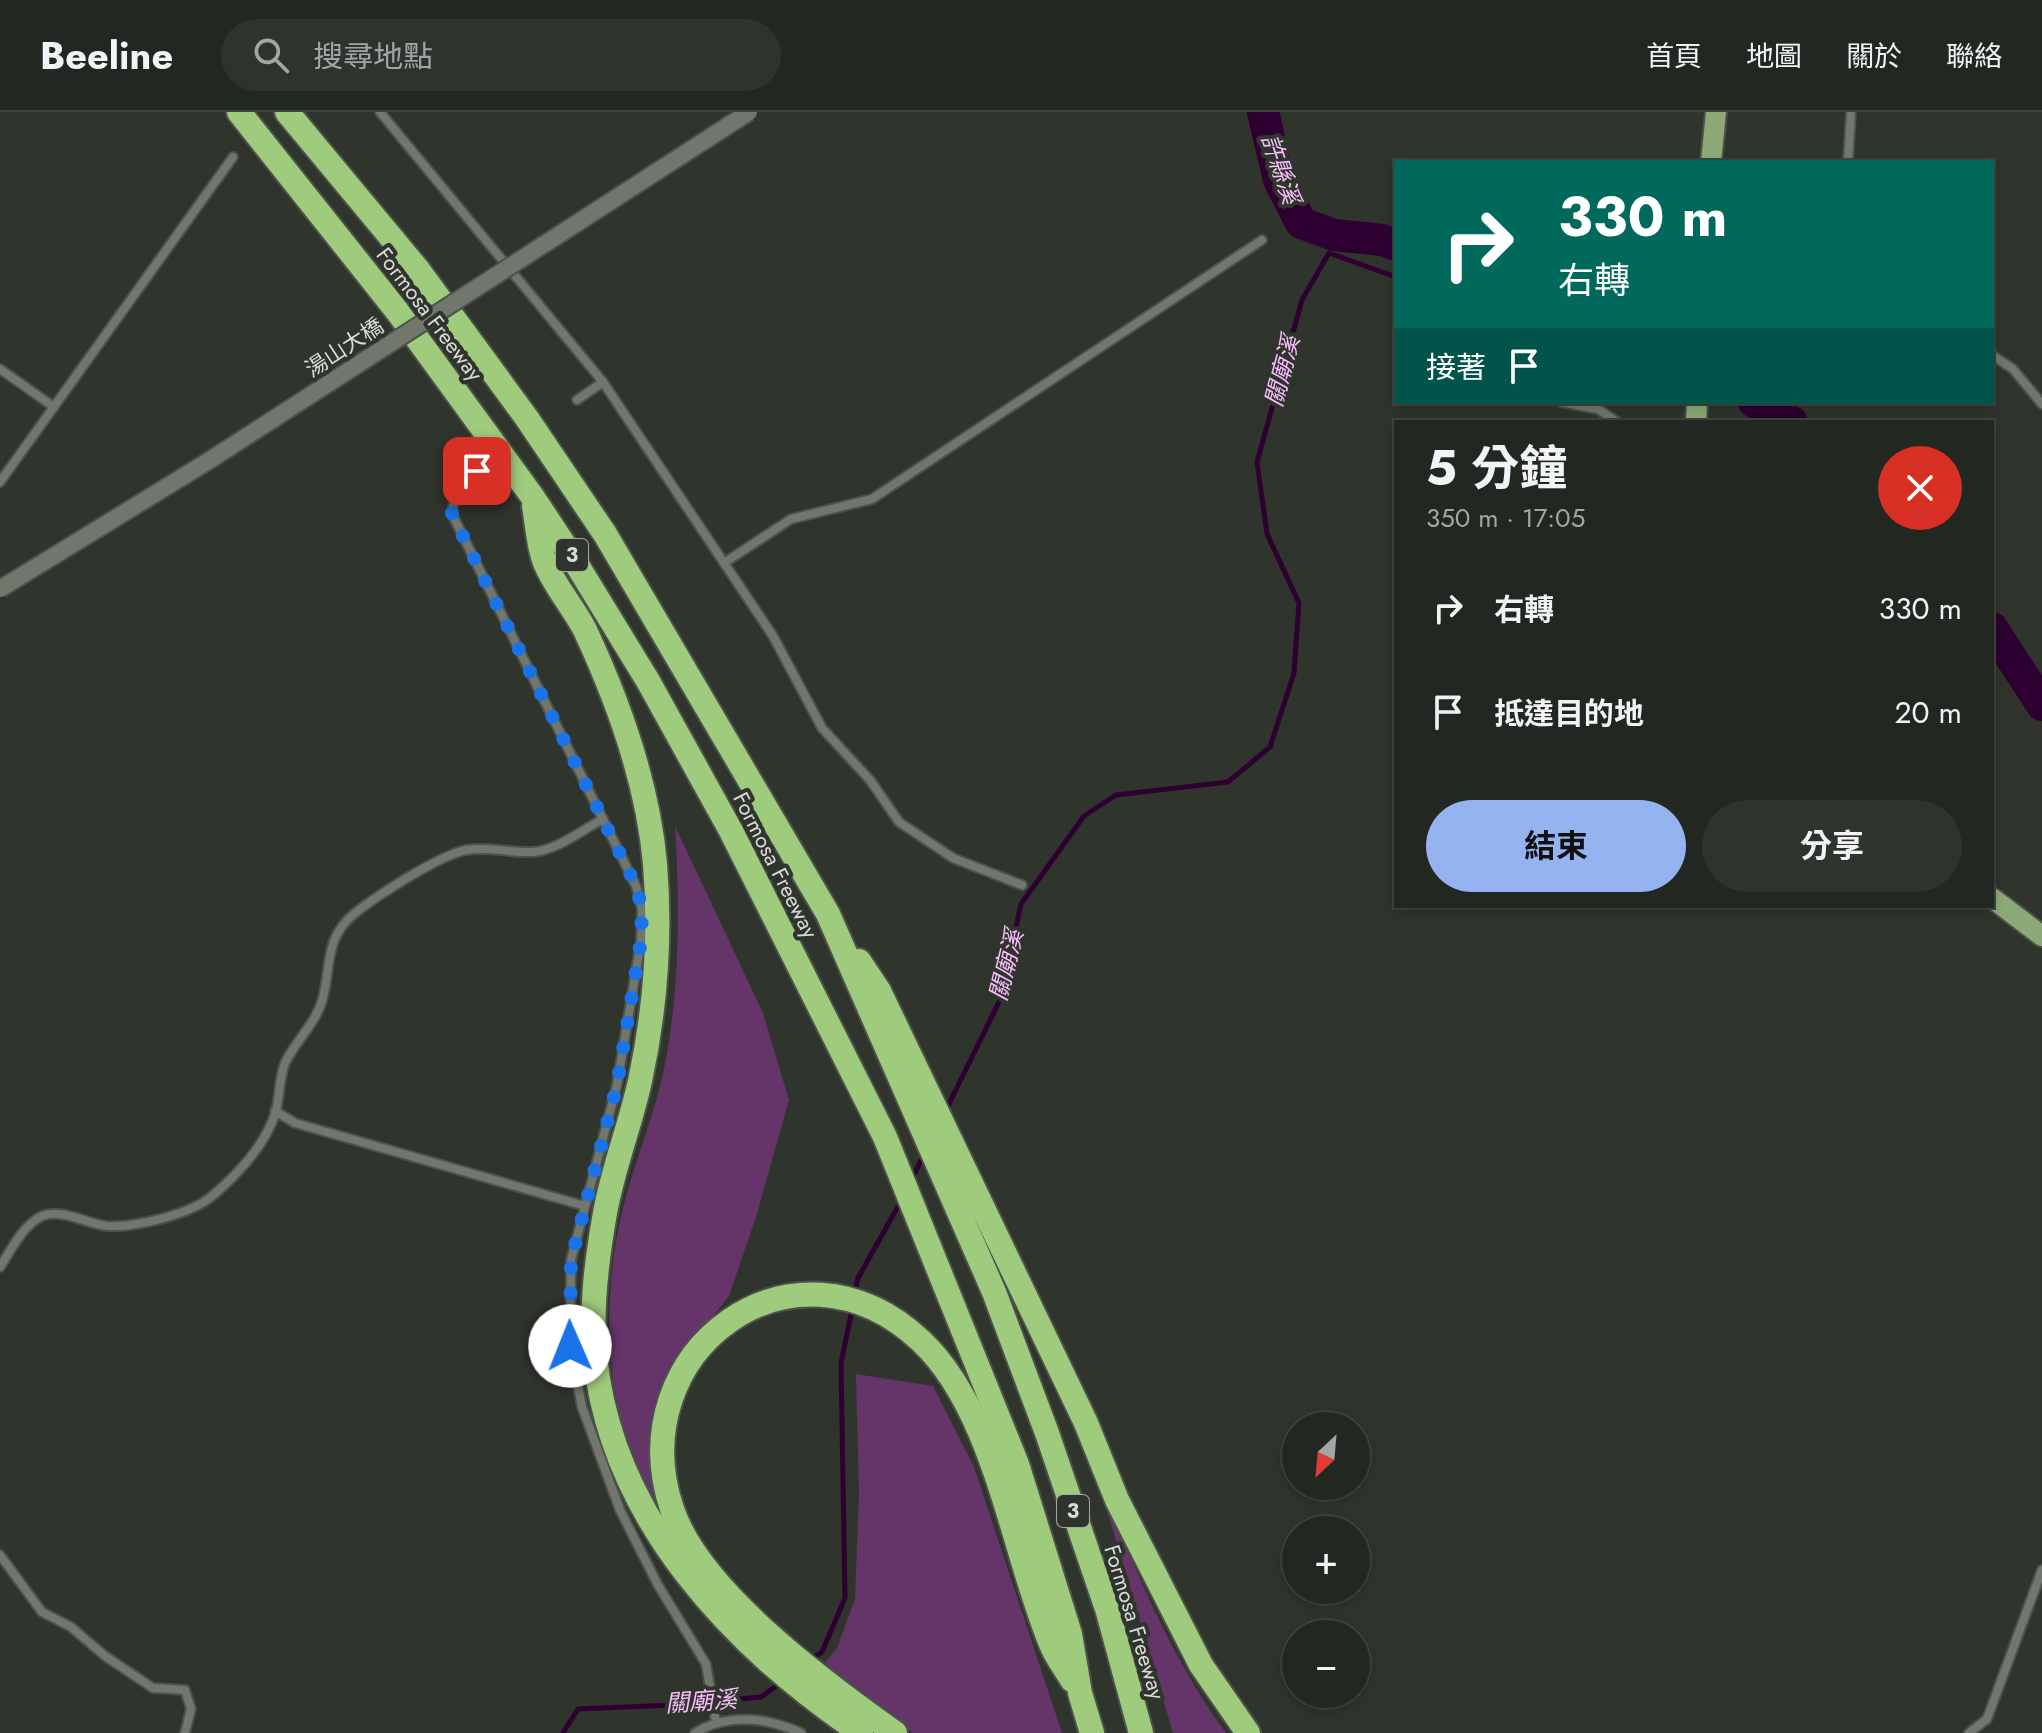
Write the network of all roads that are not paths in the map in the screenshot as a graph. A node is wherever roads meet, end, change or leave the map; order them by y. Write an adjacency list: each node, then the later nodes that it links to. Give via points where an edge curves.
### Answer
1 (239, 112): 21 (highway, Formosa Freeway / 3, via 397,311)
2 (287, 112): 28 (highway, Formosa Freeway / 3, via 419,271 605,534)
3 (380, 112): 13 (lane)
4 (749, 112): 23 (street, 湯山大橋, bridge)
5 (1716, 112): 8 (main road)
6 (1851, 112): 9 (lane)
7 (233, 157): 17 (lane)
8 (1711, 160)
9 (1848, 160)
10 (1262, 240): 22 (lane, via 872,499 791,519)
11 (1994, 356): 16 (lane, via 2013,369)
12 (0, 369): 17 (lane)
13 (603, 382): 14 (lane); 22 (lane)
14 (577, 400)
15 (1572, 404): 18 (lane, via 1598,409)
16 (2042, 404)
17 (54, 407): 20 (lane)
18 (1614, 420)
19 (477, 471): 24 (lane, via 462,486 452,514)
20 (0, 482)
21 (532, 496): 34 (highway, via 544,560 583,628 627,733 655,864 652,1007 599,1259 595,1354 602,1399 641,1510 716,1609); 35 (highway, Formosa Freeway / 3, via 655,695 731,831 885,1137 1017,1464 1070,1634)
22 (724, 563): 25 (lane, via 773,636 822,728 870,780 899,822 953,858)
23 (0, 589)
24 (603, 819): 29 (lane, via 535,852 482,847 461,851 354,914 328,953 322,999 283,1068); 30 (lane, via 636,886 641,941 617,1085)
25 (1022, 885)
26 (1994, 900): 27 (main road)
27 (2042, 936)
28 (872, 996): 44 (highway, Formosa Freeway / 3, via 1047,1433 1108,1612); 45 (highway, via 1018,1278 1162,1590 1201,1665)
29 (275, 1111): 30 (lane, via 295,1123); 31 (lane, via 238,1173 194,1209 108,1226 43,1216 25,1229)
30 (585, 1206): 37 (lane, via 568,1283 570,1346 582,1407 620,1510 710,1675)
31 (0, 1267)
32 (0, 1555): 38 (lane, via 42,1612 71,1627 153,1688 185,1690 191,1709)
33 (2042, 1570): 46 (lane, via 1987,1719)
34 (773, 1653): 35 (highway, via 756,1622 694,1552 672,1510 661,1432 669,1400 706,1337 762,1301 791,1294 823,1295 888,1316 922,1341 962,1399 984,1446 1051,1645); 36 (highway)
35 (1080, 1693): 43 (highway, Formosa Freeway / 3)
36 (825, 1697): 41 (highway); 42 (highway)
37 (716, 1718): 39 (lane); 40 (lane, via 766,1719)
38 (185, 1733)
39 (695, 1733)
40 (801, 1733)
41 (861, 1733)
42 (895, 1733)
43 (1092, 1733)
44 (1141, 1733)
45 (1248, 1733)
46 (1969, 1733)

